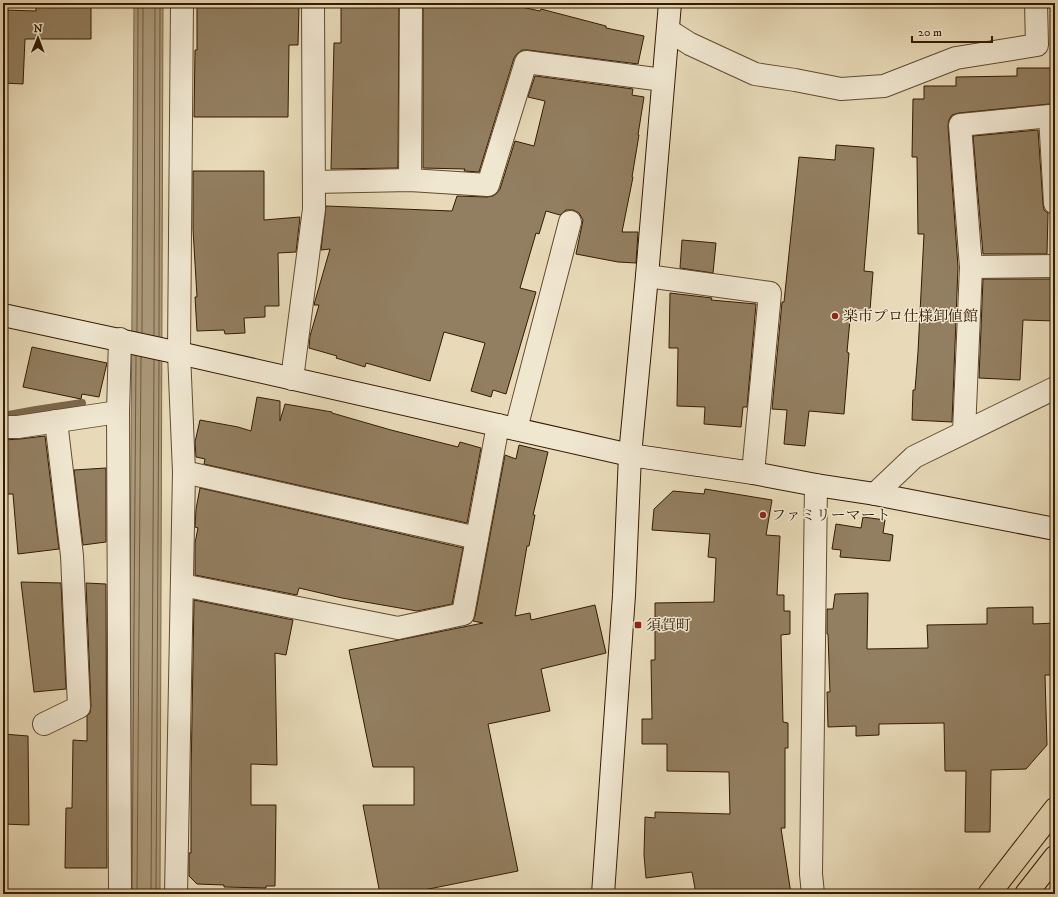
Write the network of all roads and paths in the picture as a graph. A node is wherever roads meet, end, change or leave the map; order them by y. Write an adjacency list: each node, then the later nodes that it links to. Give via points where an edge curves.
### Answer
1 (182, 3): 17 (street)
2 (313, 3): 9 (street)
3 (670, 3): 6 (street)
4 (1036, 3): 6 (street, via 1037,45 956,58 884,86 841,89 755,74 690,44)
5 (411, 4): 8 (street)
6 (668, 30): 7 (street)
7 (663, 80): 8 (street, via 526,62 488,185); 14 (street)
8 (410, 180): 9 (street)
9 (314, 182): 18 (street, via 314,209)
10 (1055, 203): 13 (street, via 1050,116 960,125)
11 (570, 222): 23 (street)
12 (1055, 266): 13 (street)
13 (971, 267): 24 (street)
14 (647, 276): 25 (street); 27 (street, via 770,293)
15 (3, 315): 16 (street)
16 (120, 340): 17 (street); 20 (street)
17 (179, 352): 18 (street); 26 (street)
18 (292, 379): 23 (street)
19 (1055, 388): 24 (street)
20 (118, 412): 21 (street); 36 (street)
21 (56, 421): 22 (street); 33 (street, via 72,556 79,707)
22 (3, 427)
23 (507, 427): 25 (street); 31 (street)
24 (964, 432): 29 (street, via 914,457)
25 (630, 455): 27 (street); 38 (street, via 624,595)
26 (184, 472): 31 (street); 32 (street)
27 (754, 473): 28 (street)
28 (816, 485): 29 (street); 39 (street, via 811,874)
29 (875, 494): 30 (street)
30 (1055, 529)
31 (477, 538): 32 (street, via 463,614 398,628)
32 (182, 585): 37 (street)
33 (44, 724)
34 (1055, 809): 40 (main road)
35 (1055, 857): 41 (main road)
36 (120, 894)
37 (176, 894)
38 (603, 894)
39 (813, 894)
40 (988, 894)
41 (1026, 894)

